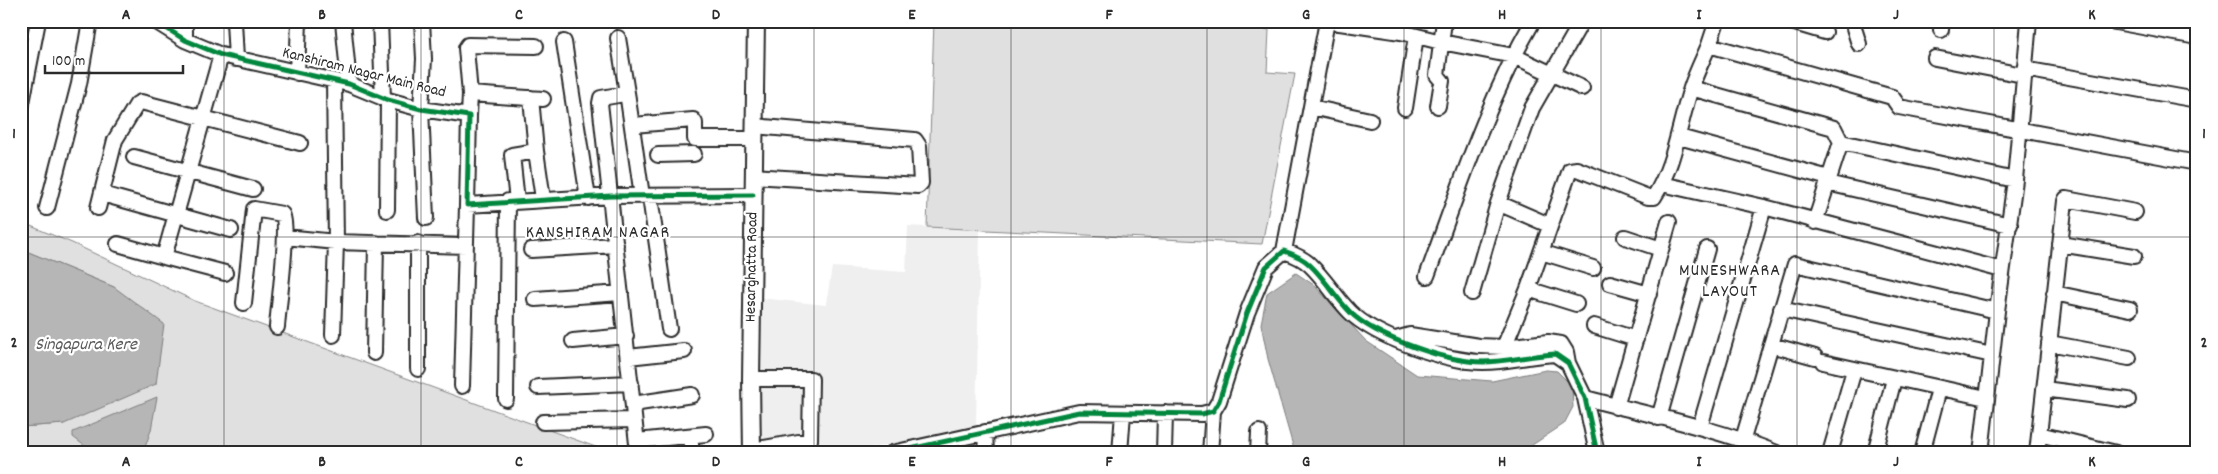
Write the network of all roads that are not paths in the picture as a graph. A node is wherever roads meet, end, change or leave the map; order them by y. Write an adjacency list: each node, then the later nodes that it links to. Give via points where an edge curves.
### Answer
1 (38, 21): 48 (street)
2 (90, 21): 83 (street, via 78,90)
3 (155, 21): 25 (street, Kanshiram Nagar Main Road)
4 (185, 21): 25 (street)
5 (234, 21): 34 (street)
6 (299, 21): 36 (street)
7 (343, 21): 39 (street)
8 (380, 21): 43 (street)
9 (422, 21): 50 (street)
10 (756, 21): 56 (main road, Hesarghatta Road)
11 (1327, 21): 20 (street); 47 (street)
12 (1444, 21): 27 (street)
13 (1534, 21): 32 (street)
14 (1582, 21): 37 (street)
15 (1717, 21): 29 (street)
16 (1788, 21): 21 (street)
17 (1855, 21): 28 (street)
18 (2029, 21): 35 (street)
19 (2110, 21): 23 (street)
20 (1403, 27): 22 (street)
21 (1825, 32)
22 (1416, 36): 27 (street); 49 (street)
23 (2197, 36)
24 (618, 38): 44 (street)
25 (185, 40): 31 (street, Kanshiram Nagar Main Road)
26 (564, 42): 77 (street)
27 (1441, 42): 32 (street); 46 (street, via 1437,76 1442,81)
28 (1859, 44)
29 (1709, 45): 41 (street); 55 (street, via 1892,97 1899,107)
30 (536, 46): 42 (street, via 468,45)
31 (221, 55): 34 (street, Kanshiram Nagar Main Road); 52 (street)
32 (1514, 56): 37 (street); 113 (street, via 1481,128)
33 (1934, 58): 35 (street)
34 (236, 59): 36 (street, Kanshiram Nagar Main Road)
35 (2024, 72): 45 (street); 55 (street)
36 (297, 73): 38 (street, Kanshiram Nagar Main Road)
37 (1551, 74): 40 (street); 80 (street, via 1532,108)
38 (334, 81): 39 (street, Kanshiram Nagar Main Road); 96 (street)
39 (349, 84): 43 (street, Kanshiram Nagar Main Road)
40 (1582, 88)
41 (1691, 88): 57 (street); 59 (street, via 1834,128)
42 (470, 94): 51 (street); 61 (street, via 537,98)
43 (385, 99): 50 (street, Kanshiram Nagar Main Road); 85 (street)
44 (628, 99): 54 (street); 75 (street, via 624,94 600,100)
45 (2197, 100)
46 (1438, 106)
47 (1311, 107): 53 (street); 106 (street)
48 (21, 108)
49 (1406, 108)
50 (421, 109): 51 (street, Kanshiram Nagar Main Road); 88 (street)
51 (469, 116): 81 (street)
52 (203, 119): 60 (street); 67 (street); 73 (street, via 142,102 137,104 115,140)
53 (1370, 120)
54 (633, 125): 58 (street, via 693,120); 76 (street)
55 (2018, 129): 65 (street); 69 (street)
56 (754, 132): 58 (street); 68 (main road, Hesarghatta Road); 68 (street, via 915,140 919,146 921,183 918,186)
57 (1679, 137): 70 (street); 71 (street)
58 (695, 139): 62 (street)
59 (1841, 142): 69 (street); 70 (street)
60 (300, 143)
61 (536, 151): 78 (street); 79 (street, via 512,155)
62 (694, 154): 63 (street); 66 (street)
63 (658, 155)
64 (134, 158): 67 (street)
65 (2197, 163)
66 (694, 168)
67 (188, 173): 72 (street); 87 (street)
68 (753, 176): 74 (main road, Hesarghatta Road)
69 (2015, 180): 92 (street)
70 (1828, 181): 90 (street); 92 (street)
71 (1662, 184): 82 (street); 91 (street, via 1652,198 1574,168 1570,170)
72 (253, 189)
73 (102, 194): 84 (street); 87 (street)
74 (753, 195): 76 (street); 145 (main road, Hesarghatta Road)
75 (611, 196): 76 (street); 77 (street); 101 (street)
76 (646, 196): 128 (street)
77 (588, 198): 78 (street)
78 (544, 200): 79 (street)
79 (512, 201): 81 (street); 155 (street)
80 (1498, 203): 91 (street); 117 (street)
81 (467, 205): 102 (street)
82 (1764, 207): 90 (street); 165 (street)
83 (47, 208)
84 (98, 208)
85 (387, 210)
86 (2135, 212): 100 (street, via 2066,199)
87 (177, 214): 93 (street); 109 (street)
88 (426, 218)
89 (1669, 222): 103 (street)
90 (1815, 222): 111 (street)
91 (1549, 225): 107 (street)
92 (2010, 225): 111 (street)
93 (231, 230)
94 (285, 237): 96 (street); 121 (street, via 284,216 254,209); 127 (street)
95 (1625, 238): 103 (street)
96 (336, 242): 97 (street); 129 (street)
97 (376, 243): 99 (street); 138 (street)
98 (118, 244): 109 (street)
99 (418, 244): 102 (street); 143 (street)
100 (2060, 244): 108 (street); 119 (street)
101 (616, 245): 105 (street); 116 (street)
102 (466, 246): 148 (street)
103 (1661, 249): 118 (street)
104 (1707, 249): 162 (street)
105 (532, 250)
106 (1284, 251): 132 (street, via 1310,265 1363,323); 159 (street, via 1266,267 1247,313 1219,401)
107 (1541, 252): 110 (street); 115 (street)
108 (2134, 256)
109 (164, 257): 112 (street)
110 (1593, 268)
111 (2002, 270): 125 (street)
112 (225, 273)
113 (1427, 276)
114 (1610, 282): 118 (street)
115 (1528, 289): 122 (street); 136 (street)
116 (622, 293): 120 (street); 130 (street)
117 (1472, 294)
118 (1648, 294): 131 (street)
119 (2054, 294): 124 (street); 134 (street)
120 (535, 300)
121 (244, 303)
122 (1576, 304)
123 (1781, 309): 125 (street, via 1795,264); 135 (street); 139 (street)
124 (2130, 310)
125 (1997, 311): 139 (street)
126 (1594, 326): 131 (street)
127 (277, 327)
128 (669, 329)
129 (333, 335)
130 (626, 336): 133 (street); 140 (street)
131 (1636, 338): 158 (street)
132 (1395, 339): 136 (street, via 1410,335); 142 (street, via 1464,361 1498,362 1555,354)
133 (573, 341)
134 (2049, 343): 141 (street); 151 (street)
135 (1770, 346): 144 (street); 171 (street)
136 (1504, 347): 142 (street, via 1548,342 1561,344)
137 (684, 351): 140 (street)
138 (374, 353)
139 (1992, 355): 154 (street)
140 (628, 357): 147 (street)
141 (2130, 358)
142 (1568, 363): 153 (street)
143 (418, 369)
144 (1854, 370): 146 (street); 184 (street)
145 (751, 379): 174 (main road, Hesarghatta Road); 174 (street, via 811,379 810,440)
146 (1894, 379): 150 (street); 185 (street)
147 (631, 383): 149 (street); 157 (street)
148 (462, 386)
149 (538, 388)
150 (1939, 388): 154 (street); 186 (street)
151 (2044, 389): 156 (street); 169 (street)
152 (692, 396): 157 (street)
153 (1585, 398): 158 (street); 182 (street)
154 (1986, 398): 187 (street)
155 (506, 399)
156 (2128, 400)
157 (633, 404): 163 (street)
158 (1616, 406): 162 (street)
159 (1212, 411): 161 (street, via 1202,414); 180 (street)
160 (1122, 413): 161 (street); 166 (street, via 1079,412); 178 (street)
161 (1166, 413): 179 (street)
162 (1659, 418): 165 (street)
163 (634, 420): 164 (street); 173 (street)
164 (544, 422)
165 (1700, 427): 171 (street)
166 (985, 432): 172 (street); 177 (street)
167 (1259, 432): 181 (street)
168 (706, 434): 170 (street)
169 (2039, 434): 188 (street); 189 (street)
170 (690, 436): 173 (street); 175 (street)
171 (1743, 439): 183 (street)
172 (947, 446): 176 (street)
173 (637, 447)
174 (752, 451)
175 (692, 453)
176 (892, 453)
177 (986, 453)
178 (1120, 453)
179 (1164, 453)
180 (1210, 453)
181 (1258, 453)
182 (1597, 453)
183 (1777, 453)
184 (1830, 453)
185 (1875, 453)
186 (1922, 453)
187 (1981, 453)
188 (2037, 453)
189 (2116, 453)

